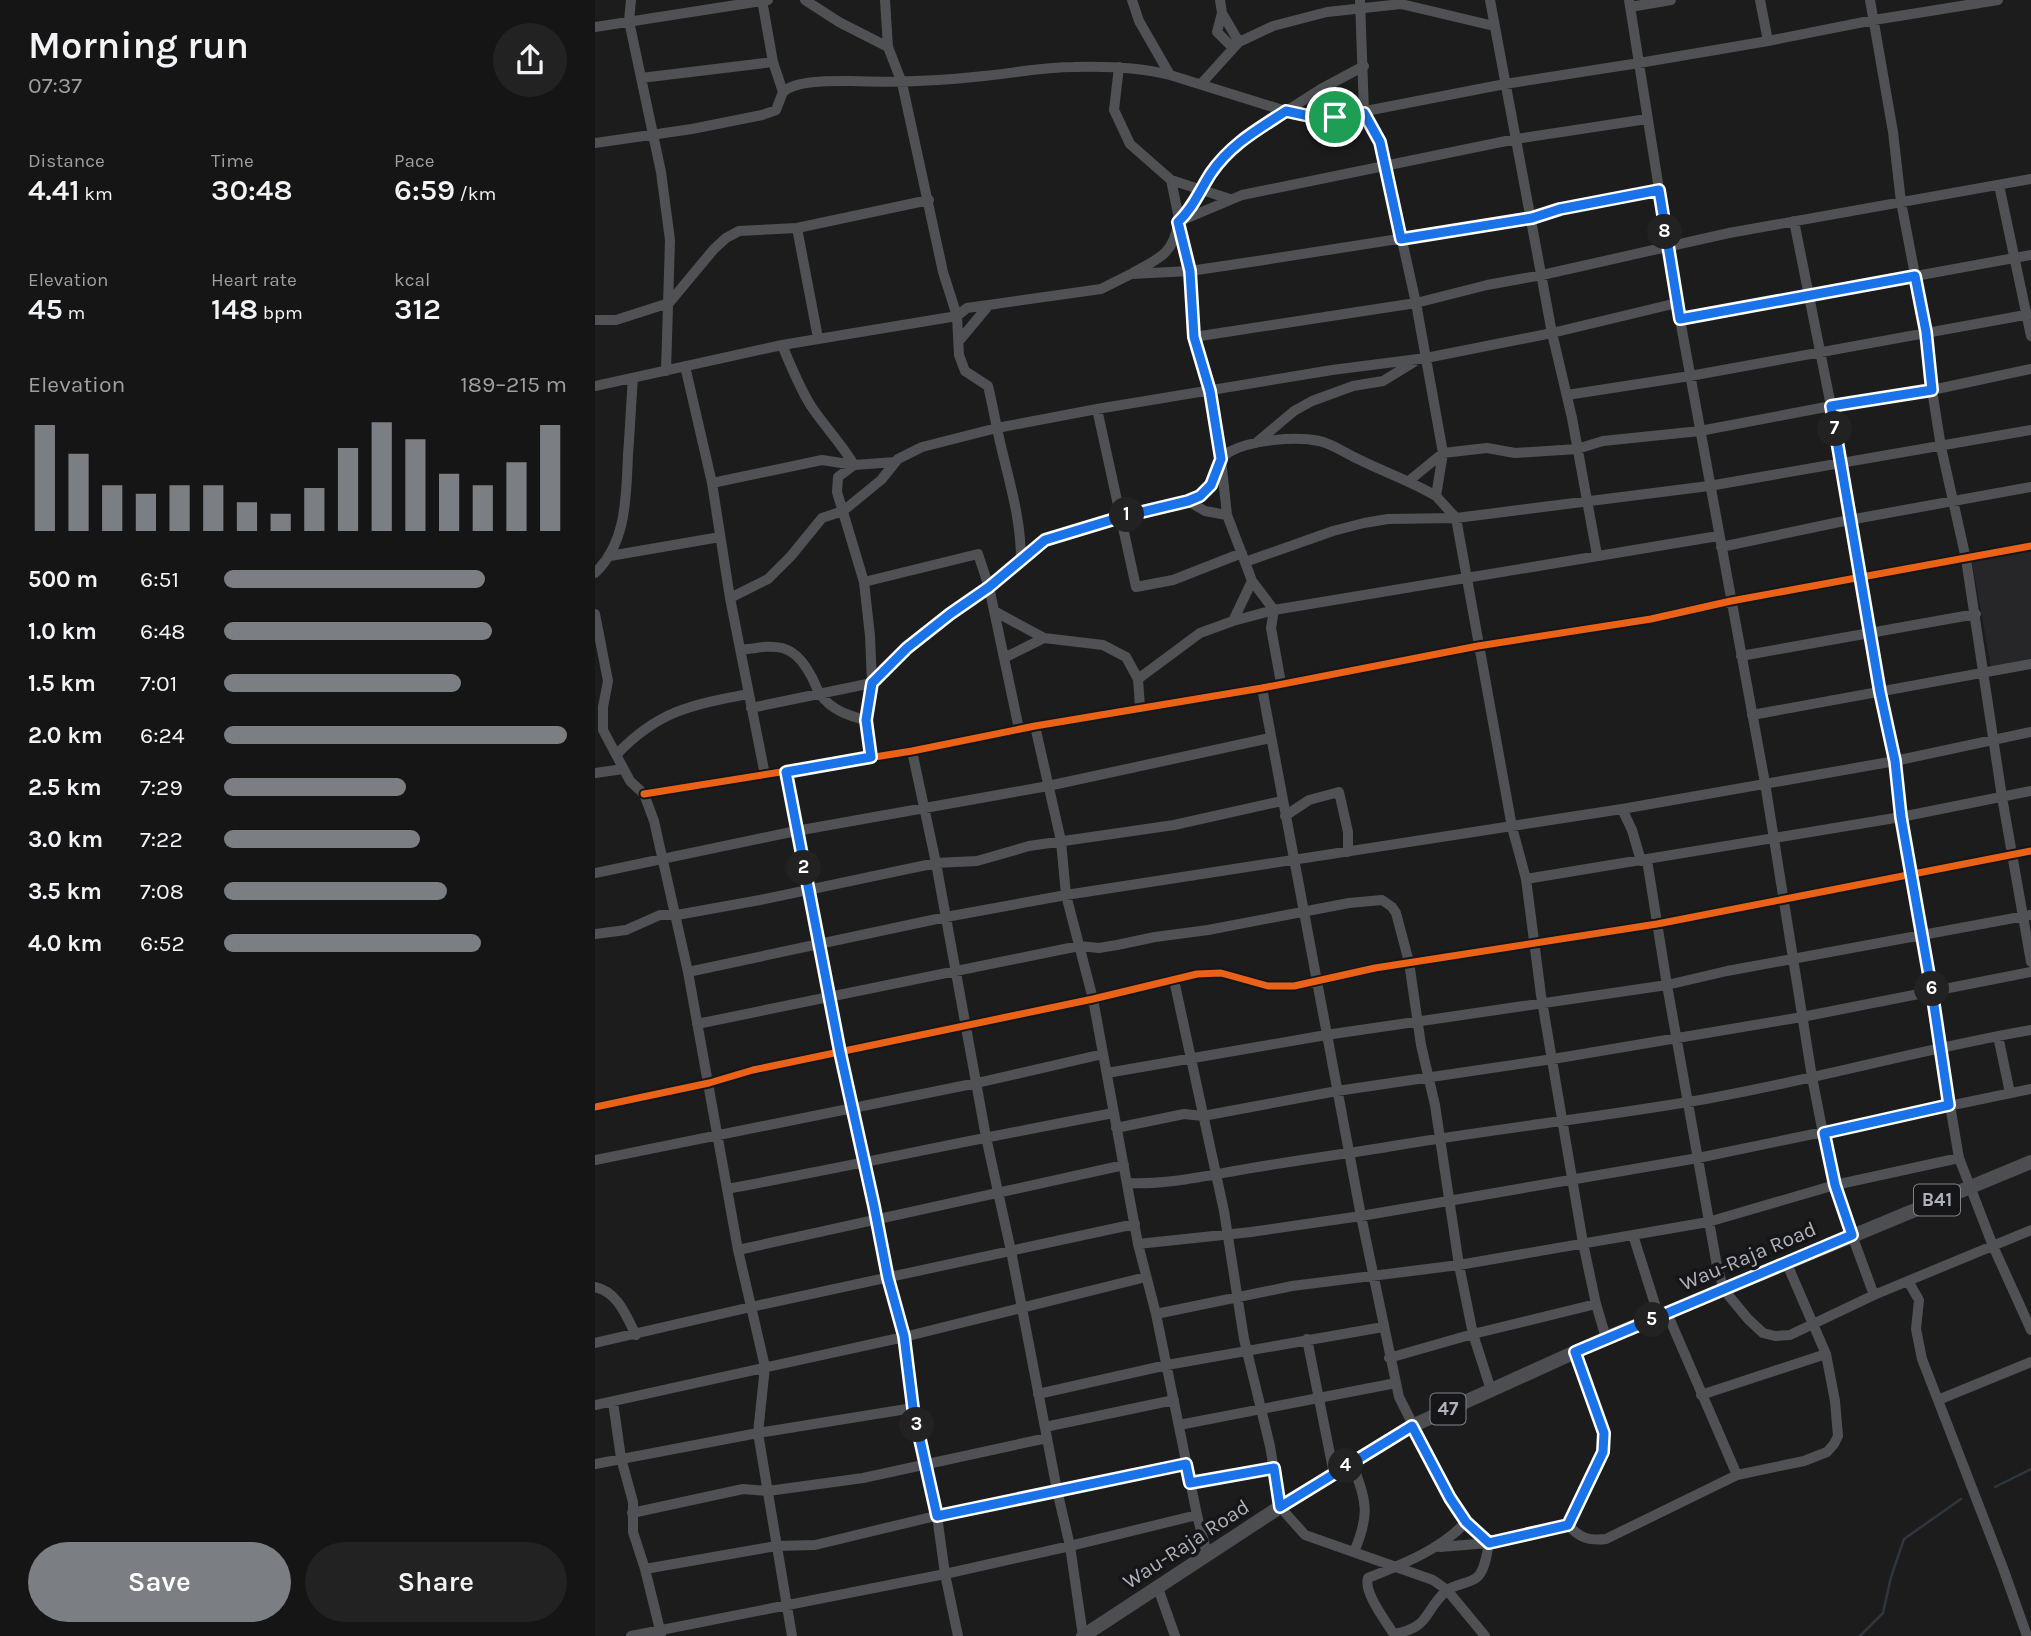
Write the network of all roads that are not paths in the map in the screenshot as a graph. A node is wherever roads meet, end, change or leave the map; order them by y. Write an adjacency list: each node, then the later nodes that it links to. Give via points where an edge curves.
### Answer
1 (631, 0): 15 (street)
2 (764, 0): 15 (street); 21 (street)
3 (805, 0): 20 (street)
4 (885, 0): 20 (street)
5 (1132, 0): 25 (street)
6 (1220, 0): 19 (street, via 1217,32)
7 (1490, 0): 16 (street)
8 (1671, 0): 13 (street)
9 (1760, 0): 18 (street)
10 (1870, 0): 14 (street)
11 (1998, 0): 14 (street)
12 (1361, 4): 16 (street, via 1401,5); 19 (street, via 1273,26); 23 (street)
13 (1629, 4): 22 (street)
14 (1874, 20): 18 (street); 45 (street)
15 (629, 21): 17 (street); 26 (street)
16 (1494, 26): 28 (street)
17 (595, 27)
18 (1767, 41): 22 (street)
19 (1235, 44): 29 (street)
20 (888, 47): 27 (street)
21 (773, 62): 26 (street); 30 (street)
22 (1639, 63): 28 (street); 33 (street)
23 (1364, 66): 31 (street); 32 (street)
24 (1119, 67): 25 (street); 27 (street, via 1039,68); 38 (street, via 1114,110 1130,144)
25 (1170, 75): 29 (street)
26 (641, 78): 34 (street)
27 (902, 83): 30 (street, via 825,80); 44 (street)
28 (1505, 83): 32 (street); 35 (street)
29 (1201, 84): 31 (street)
30 (783, 92): 34 (street, via 776,110 762,116)
31 (1286, 111): 32 (street, via 1314,117); 41 (street, via 1239,141)
32 (1364, 113): 37 (street, via 1380,142)
33 (1647, 118): 35 (street); 42 (street)
34 (653, 136): 36 (street); 59 (street, via 670,240)
35 (1516, 139): 37 (street); 46 (street)
36 (595, 143)
37 (1384, 165): 43 (street); 50 (street)
38 (1171, 180): 41 (street); 48 (street)
39 (2031, 180): 40 (street)
40 (1999, 185): 45 (street); 53 (street)
41 (1201, 190): 43 (street); 48 (street, via 1191,210)
42 (1659, 190): 46 (street); 51 (street)
43 (1230, 199): 48 (street)
44 (929, 201): 49 (street); 64 (street)
45 (1901, 202): 47 (street); 57 (street)
46 (1532, 218): 50 (street); 56 (street)
47 (1794, 220): 51 (street); 58 (street)
48 (1178, 222): 54 (street); 55 (street, via 1170,248)
49 (797, 229): 59 (street, via 739,231 726,237); 71 (street)
50 (1401, 239): 54 (street); 60 (street)
51 (1668, 247): 56 (street); 61 (street)
52 (2031, 255): 53 (street)
53 (2013, 258): 57 (street); 63 (street)
54 (1190, 271): 55 (street); 70 (street)
55 (1131, 274): 62 (street, via 1101,289)
56 (1542, 275): 60 (street); 68 (street)
57 (1915, 276): 58 (street); 67 (street)
58 (1807, 296): 65 (street); 74 (street)
59 (669, 303): 66 (street, via 616,320); 78 (street)
60 (1416, 303): 70 (street); 75 (street)
61 (1677, 303): 65 (street); 68 (street)
62 (989, 305): 64 (street, via 967,308); 72 (street)
63 (2029, 314): 67 (street); 69 (street)
64 (957, 316): 71 (street); 72 (street)
65 (1680, 319): 79 (street)
66 (595, 320)
67 (1926, 332): 74 (street); 82 (street)
68 (1552, 333): 75 (street); 84 (street)
69 (2031, 336)
70 (1194, 337): 83 (street)
71 (818, 338): 73 (street)
72 (959, 341): 87 (street, via 965,371 988,386)
73 (782, 345): 76 (street); 97 (street, via 800,388)
74 (1819, 352): 79 (street); 85 (street)
75 (1422, 359): 83 (street); 90 (street, via 1383,381 1312,401); 93 (street)
76 (685, 366): 78 (street); 99 (street)
77 (2031, 369): 82 (street)
78 (666, 371): 80 (street)
79 (1690, 376): 84 (street); 89 (street)
80 (633, 378): 81 (street); 115 (street, via 625,510)
81 (595, 386)
82 (1932, 390): 85 (street); 91 (street)
83 (1210, 391): 86 (street); 94 (street)
84 (1567, 395): 92 (street)
85 (1831, 406): 89 (street); 96 (street)
86 (1097, 409): 87 (street); 108 (street)
87 (997, 428): 95 (street, via 916,450); 118 (street, via 1016,500)
88 (2031, 429): 91 (street)
89 (1700, 431): 92 (street, via 1603,441); 100 (street)
90 (1254, 444): 94 (street); 98 (street, via 1290,439 1320,442)
91 (1941, 447): 96 (street); 105 (street)
92 (1577, 449): 93 (street, via 1515,453 1487,448); 104 (street)
93 (1443, 453): 98 (street); 102 (street)
94 (1221, 459): 103 (street, via 1211,485); 107 (street)
95 (895, 462): 97 (street); 106 (street)
96 (1839, 463): 100 (street); 110 (street)
97 (854, 465): 99 (street, via 822,460); 106 (street, via 841,472 837,484)
98 (1410, 480): 102 (street)
99 (712, 483): 111 (street)
100 (1709, 486): 104 (street); 112 (street)
101 (2031, 487): 105 (street)
102 (1436, 496): 109 (street)
103 (1188, 501): 107 (street, via 1205,511); 108 (street)
104 (1587, 501): 109 (street); 114 (street)
105 (1953, 501): 110 (street); 117 (street)
106 (843, 511): 123 (street); 125 (street, via 822,519 768,579)
107 (1227, 515): 116 (street)
108 (1121, 517): 116 (street, via 1136,587); 118 (street, via 1053,537)
109 (1456, 518): 116 (street, via 1364,523); 121 (street)
110 (1849, 520): 112 (street); 120 (street)
111 (720, 537): 115 (street); 125 (street)
112 (1720, 542): 114 (street); 126 (street)
113 (2031, 546): 117 (street)
114 (1597, 555): 121 (street)
115 (610, 556): 119 (street)
116 (1243, 557): 122 (street)
117 (1966, 559): 120 (street); 130 (street)
118 (1021, 560): 124 (street)
119 (595, 573)
120 (1860, 578): 126 (street); 133 (street)
121 (1466, 580): 127 (street); 135 (street)
122 (1252, 581): 127 (street); 131 (street)
123 (863, 582): 124 (street, via 978,554); 143 (street)
124 (989, 587): 128 (street); 143 (street, via 907,648)
125 (730, 598): 136 (street)
126 (1731, 601): 135 (street, via 1651,619); 137 (street)
127 (1274, 610): 131 (street); 144 (street, via 1271,628)
128 (994, 611): 134 (street); 138 (street)
129 (595, 614): 132 (street)
130 (1976, 614): 133 (street); 140 (street)
131 (1233, 621): 141 (street, via 1200,633)
132 (597, 634): 142 (street)
133 (1870, 634): 137 (street); 147 (street)
134 (1044, 638): 138 (street); 141 (street, via 1103,645 1126,657)
135 (1478, 646): 144 (street); 177 (street)
136 (741, 650): 148 (street); 149 (street, via 768,646 791,650)
137 (1741, 656): 152 (street)
138 (1004, 658): 155 (street)
139 (2031, 664): 140 (street)
140 (1984, 673): 147 (street); 158 (street)
141 (1138, 679): 150 (street)
142 (608, 681): 145 (street); 160 (street, via 603,730)
143 (872, 683): 149 (street); 153 (street)
144 (1281, 683): 146 (street)
145 (595, 684)
146 (1262, 688): 150 (street); 157 (street)
147 (1880, 692): 152 (street); 162 (street)
148 (748, 694): 151 (street); 160 (street, via 668,714)
149 (820, 694): 151 (street); 153 (street, via 846,715)
150 (1140, 707): 154 (street)
151 (751, 708): 166 (street)
152 (1752, 715): 167 (street)
153 (866, 720): 161 (street)
154 (1035, 726): 155 (street); 168 (street)
155 (1020, 729): 159 (street)
156 (2031, 732): 158 (street)
157 (1270, 738): 168 (street); 172 (street)
158 (1994, 740): 162 (street); 171 (street)
159 (912, 751): 161 (street); 173 (street)
160 (615, 755): 163 (street)
161 (871, 757): 164 (street)
162 (1895, 761): 167 (street); 176 (street)
163 (623, 769): 165 (street); 170 (street)
164 (786, 772): 166 (street); 178 (street)
165 (595, 774)
166 (765, 775): 170 (street)
167 (1765, 783): 174 (street); 179 (street)
168 (1048, 786): 173 (street); 180 (street)
169 (2031, 791): 171 (street)
170 (644, 794): 185 (street)
171 (2002, 797): 176 (street); 183 (street)
172 (1282, 801): 175 (street); 180 (street, via 1174,825)
173 (924, 808): 178 (street); 187 (street)
174 (1622, 809): 177 (street); 186 (street)
175 (1285, 816): 182 (street, via 1309,800 1339,792); 184 (street)
176 (1901, 817): 179 (street); 189 (street)
177 (1512, 827): 182 (street); 190 (street)
178 (796, 831): 185 (street); 191 (street)
179 (1773, 838): 186 (street); 193 (street)
180 (1061, 841): 187 (street, via 977,860); 192 (street)
181 (2031, 851): 183 (street)
182 (1348, 852): 184 (street)
183 (2013, 855): 189 (street); 196 (street)
184 (1293, 858): 192 (street); 194 (street)
185 (663, 859): 188 (street); 195 (street)
186 (1644, 860): 190 (street); 198 (street)
187 (936, 863): 191 (street); 197 (street)
188 (595, 873)
189 (1912, 876): 193 (street); 200 (street)
190 (1526, 879): 201 (street)
191 (809, 888): 195 (street); 202 (street)
192 (1066, 895): 197 (street); 203 (street)
193 (1783, 900): 198 (street); 204 (street)
194 (1303, 912): 203 (street, via 1099,948); 205 (street, via 1382,900 1396,914); 211 (street)
195 (677, 915): 199 (street, via 660,915 626,930); 207 (street)
196 (2027, 916): 200 (street); 206 (street)
197 (946, 917): 202 (street); 208 (street)
198 (1657, 923): 201 (street); 212 (street)
199 (595, 934)
200 (1922, 935): 204 (street); 213 (street)
201 (1533, 942): 205 (street); 216 (street)
202 (819, 943): 207 (street); 214 (street)
203 (1079, 946): 208 (street); 215 (street)
204 (1793, 960): 212 (street); 217 (street)
205 (1409, 962): 211 (street); 218 (street)
206 (2031, 962)
207 (688, 972): 219 (street)
208 (956, 972): 214 (street); 220 (street)
209 (2031, 972): 213 (street)
210 (1174, 980): 211 (street, via 1221,973 1268,986); 215 (street); 228 (street)
211 (1316, 982): 222 (street)
212 (1667, 985): 216 (street); 224 (street)
213 (1932, 992): 217 (street); 225 (street)
214 (829, 998): 219 (street); 226 (street)
215 (1093, 999): 220 (street); 227 (street)
216 (1543, 1003): 218 (street); 229 (street)
217 (1802, 1017): 224 (street); 232 (street)
218 (1417, 1022): 222 (street); 231 (street)
219 (697, 1024): 233 (street)
220 (967, 1025): 226 (street); 234 (street)
221 (2031, 1030): 223 (street)
222 (1326, 1035): 228 (street); 236 (street)
223 (1999, 1036): 225 (street); 237 (street)
224 (1677, 1038): 229 (street); 238 (street)
225 (1940, 1046): 232 (street); 239 (street)
226 (840, 1052): 233 (street); 241 (street)
227 (1103, 1054): 230 (street); 234 (street)
228 (1190, 1058): 230 (street); 243 (street)
229 (1553, 1059): 231 (street); 244 (street)
230 (1107, 1073): 242 (street)
231 (1428, 1077): 236 (street); 249 (street)
232 (1812, 1077): 238 (street); 246 (street)
233 (709, 1083): 240 (street); 247 (street)
234 (977, 1083): 241 (street); 248 (street)
235 (2031, 1090): 237 (street)
236 (1337, 1091): 243 (street); 250 (street)
237 (2010, 1094): 239 (street)
238 (1688, 1102): 244 (street); 251 (street)
239 (1949, 1105): 246 (street); 252 (street)
240 (595, 1107)
241 (853, 1108): 247 (street); 255 (street)
242 (1114, 1113): 245 (street); 248 (street)
243 (1203, 1116): 245 (street, via 1184,1114); 257 (street)
244 (1562, 1121): 249 (street); 258 (street)
245 (1116, 1128): 256 (street)
246 (1824, 1133): 251 (street); 260 (street)
247 (718, 1135): 253 (street); 262 (street)
248 (986, 1137): 255 (street); 263 (street)
249 (1441, 1139): 250 (street); 264 (street)
250 (1349, 1154): 257 (street); 265 (street)
251 (1698, 1158): 258 (street); 267 (street)
252 (1959, 1158): 260 (street); 261 (street)
253 (595, 1160)
254 (2031, 1162): 261 (main road, B41)
255 (865, 1164): 262 (street); 266 (street)
256 (1124, 1165): 259 (street); 263 (street)
257 (1217, 1174): 259 (street, via 1159,1184); 270 (street)
258 (1572, 1179): 264 (street); 273 (street)
259 (1127, 1184): 268 (street)
260 (1835, 1185): 267 (street); 272 (street)
261 (1970, 1186): 272 (main road, B41); 275 (street)
262 (727, 1189): 276 (street)
263 (998, 1193): 266 (street); 277 (street)
264 (1449, 1199): 265 (street); 279 (street)
265 (1361, 1216): 270 (street); 281 (street)
266 (877, 1219): 276 (street); 282 (street)
267 (1708, 1222): 271 (street); 285 (street)
268 (1135, 1224): 274 (street); 277 (street)
269 (2031, 1230): 275 (street)
270 (1227, 1235): 274 (street); 287 (street)
271 (1633, 1236): 273 (street); 292 (street)
272 (1847, 1237): 278 (main road, Wau-Raja Road / 47); 286 (street)
273 (1583, 1243): 279 (street); 288 (street)
274 (1138, 1244): 280 (street)
275 (1993, 1246): 283 (street); 295 (street)
276 (738, 1250): 290 (street)
277 (1011, 1251): 282 (street); 289 (street)
278 (1787, 1264): 285 (main road, Wau-Raja Road / 47); 293 (street)
279 (1459, 1265): 281 (street); 296 (street)
280 (1146, 1277): 289 (street); 291 (street)
281 (1373, 1277): 287 (street); 294 (street)
282 (888, 1278): 290 (street); 298 (street)
283 (1908, 1281): 286 (street); 315 (street, via 1919,1300 1918,1341)
284 (595, 1287): 297 (street, via 618,1300)
285 (1724, 1290): 292 (main road, Wau-Raja Road / 47); 293 (street, via 1763,1333 1790,1335)
286 (1874, 1295): 293 (street)
287 (1236, 1296): 291 (street); 302 (street)
288 (1596, 1304): 296 (street); 299 (street)
289 (1022, 1306): 298 (street); 311 (street)
290 (751, 1307): 297 (street); 308 (street)
291 (1156, 1314): 307 (street)
292 (1663, 1315): 299 (main road, Wau-Raja Road / 47); 312 (street)
293 (1813, 1325): 304 (street)
294 (1383, 1327): 300 (street); 305 (street)
295 (2031, 1331)
296 (1473, 1334): 305 (street); 310 (street)
297 (636, 1335): 301 (street)
298 (904, 1336): 308 (street); 318 (street)
299 (1607, 1338): 303 (main road, Wau-Raja Road / 47)
300 (1307, 1339): 302 (street); 313 (street)
301 (595, 1343)
302 (1246, 1350): 307 (street); 319 (street)
303 (1575, 1352): 310 (main road, Wau-Raja Road / 47); 341 (street, via 1605,1442)
304 (1826, 1354): 312 (street); 332 (street, via 1835,1401 1838,1436 1834,1444 1827,1452 1804,1461)
305 (1389, 1358): 309 (street)
306 (2031, 1362): 315 (street)
307 (1167, 1365): 311 (street); 314 (street)
308 (765, 1367): 316 (street); 323 (street)
309 (1396, 1383): 313 (street); 321 (street)
310 (1491, 1390): 321 (main road, Wau-Raja Road / 47)
311 (1038, 1394): 322 (street)
312 (1701, 1395): 332 (street)
313 (1319, 1398): 319 (street); 331 (street)
314 (1174, 1400): 320 (street); 322 (street)
315 (1938, 1401): 354 (street)
316 (613, 1402): 317 (street); 325 (street)
317 (595, 1405)
318 (913, 1408): 323 (street); 327 (street)
319 (1260, 1408): 320 (street); 330 (street)
320 (1179, 1425): 329 (street)
321 (1412, 1426): 326 (main road, Wau-Raja Road / 47); 340 (street)
322 (1045, 1427): 324 (street)
323 (758, 1433): 325 (street); 334 (street)
324 (1047, 1438): 327 (street); 335 (street)
325 (621, 1458): 328 (street); 337 (street)
326 (1352, 1462): 331 (main road, Wau-Raja Road / 47); 346 (street, via 1366,1513)
327 (926, 1463): 334 (street, via 863,1478); 339 (street)
328 (595, 1464)
329 (1186, 1464): 333 (street); 335 (street)
330 (1274, 1468): 333 (street); 336 (street)
331 (1334, 1474): 336 (main road, Wau-Raja Road / 47)
332 (1737, 1475): 341 (street, via 1606,1539 1589,1541)
333 (1190, 1483): 338 (street)
334 (768, 1490): 337 (street, via 743,1489); 343 (street)
335 (1057, 1490): 339 (street); 344 (street)
336 (1280, 1507): 346 (street, via 1305,1535); 347 (main road, Wau-Raja Road / 47)
337 (632, 1513): 349 (street, via 632,1532)
338 (1197, 1515): 344 (street); 347 (street)
339 (937, 1516): 343 (street, via 815,1545); 350 (street)
340 (1466, 1522): 342 (street); 345 (street)
341 (1568, 1525): 342 (street)
342 (1489, 1543): 345 (street); 352 (street, via 1476,1578)
343 (776, 1546): 349 (street); 353 (street)
344 (1070, 1546): 350 (street); 360 (street)
345 (1435, 1547): 348 (street)
346 (1354, 1552): 348 (street)
347 (1207, 1554): 351 (main road, Wau-Raja Road / 47)
348 (1396, 1567): 352 (street); 356 (street, via 1366,1583)
349 (645, 1569): 355 (street)
350 (945, 1574): 353 (street); 359 (street)
351 (1159, 1588): 360 (main road, Wau-Raja Road / 47); 361 (street)
352 (1447, 1590): 356 (street, via 1422,1623); 362 (street)
353 (788, 1604): 355 (street); 358 (street)
354 (2025, 1613): 363 (street)
355 (661, 1633): 357 (street)
356 (1394, 1635)
357 (631, 1636)
358 (792, 1636)
359 (958, 1636)
360 (1083, 1636)
361 (1175, 1636)
362 (1485, 1636)
363 (2027, 1636)

